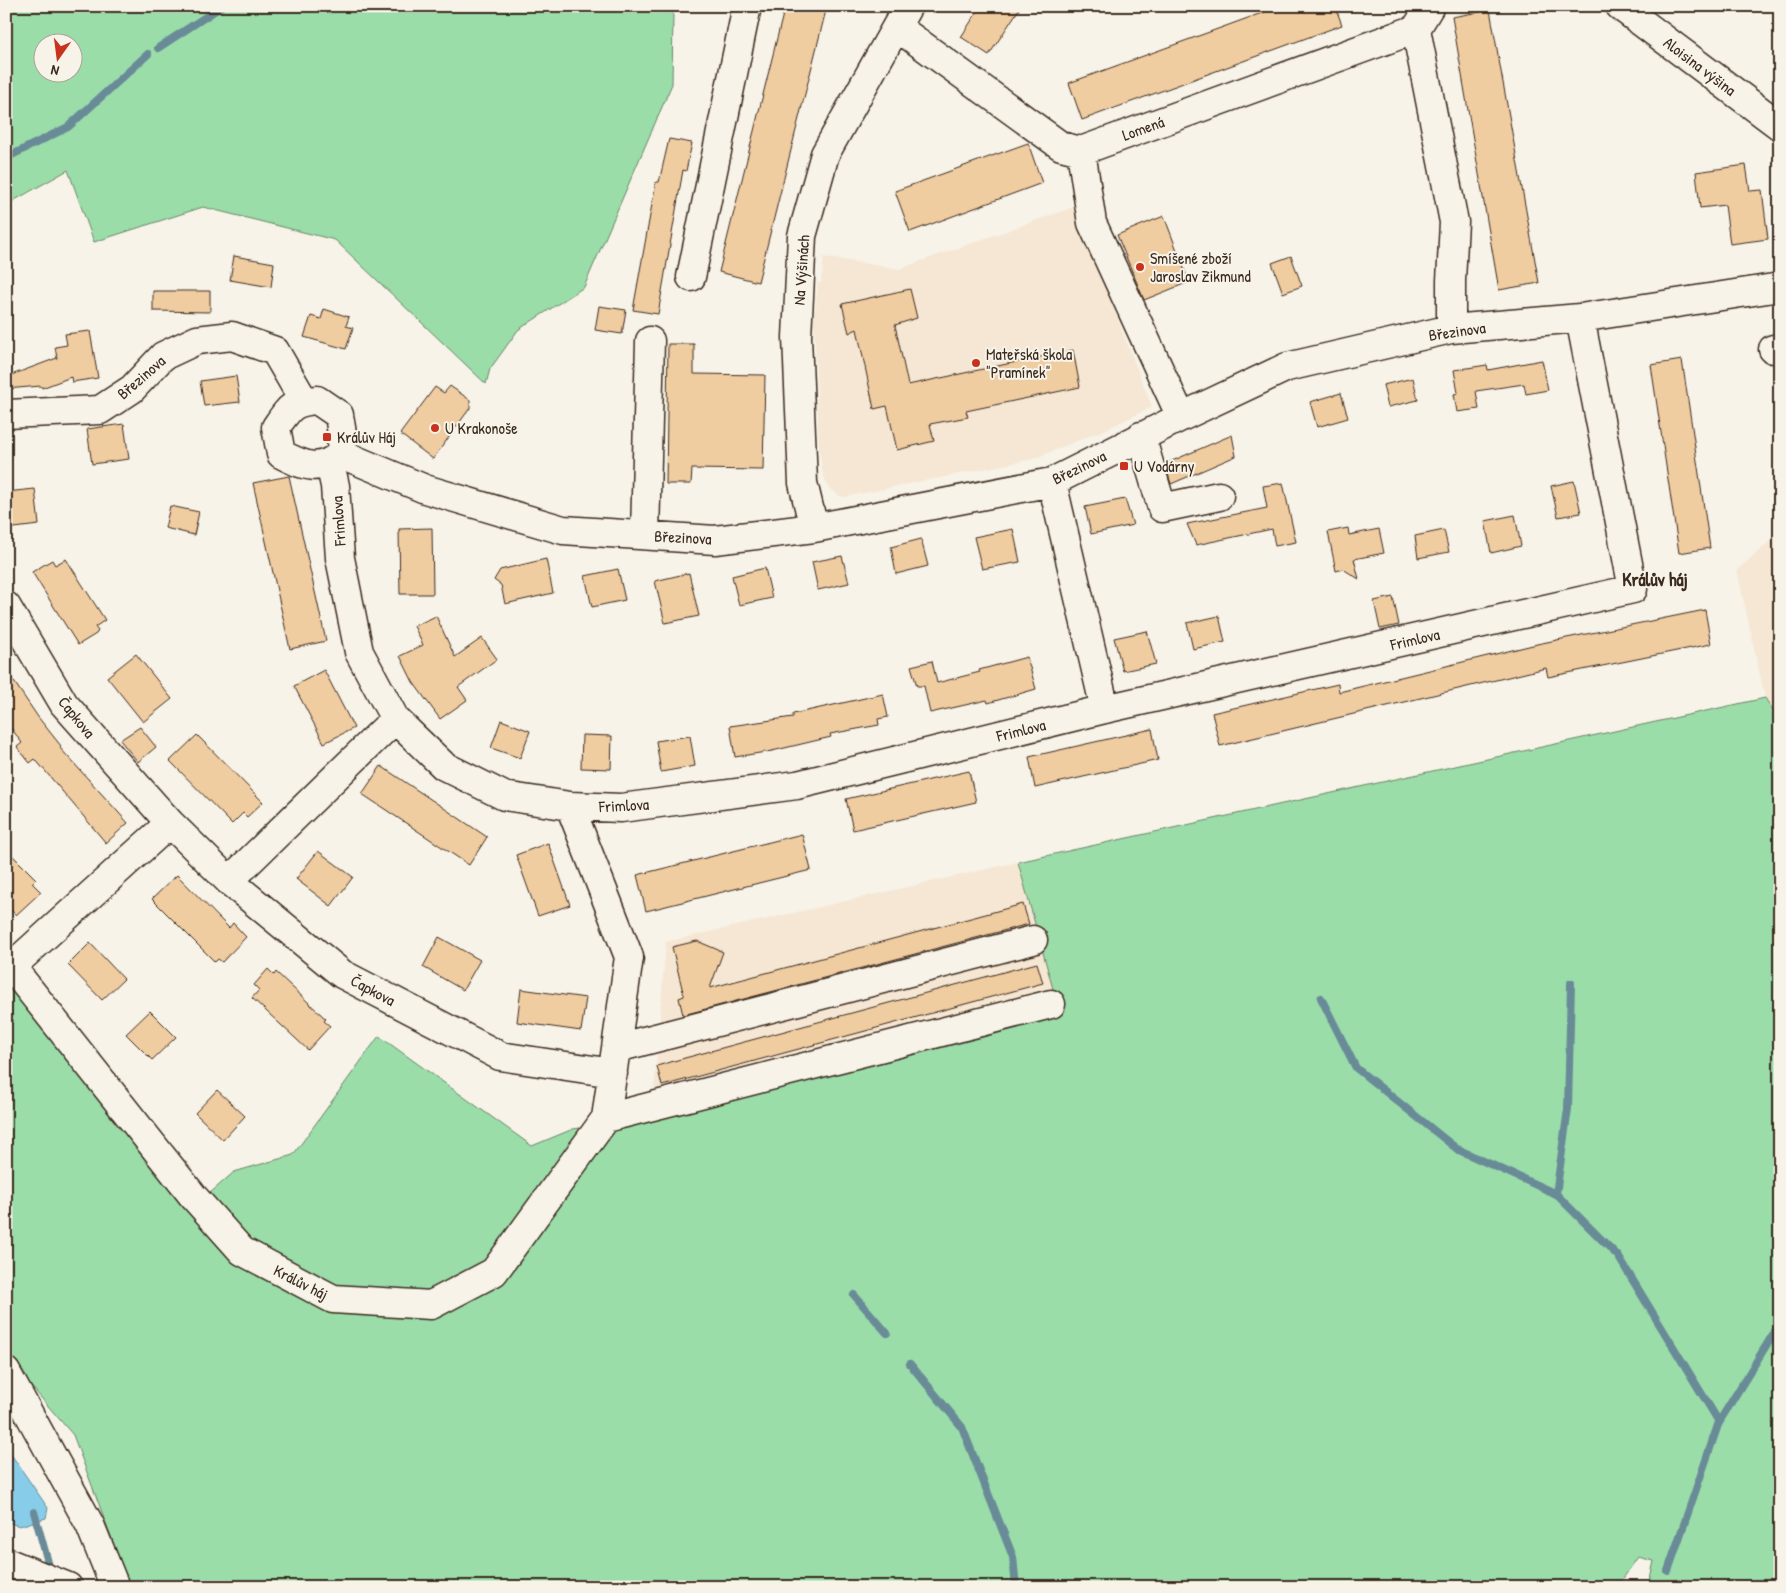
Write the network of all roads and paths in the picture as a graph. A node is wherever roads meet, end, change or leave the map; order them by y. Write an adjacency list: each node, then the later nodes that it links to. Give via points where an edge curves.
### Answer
1 (747, 6): 8 (street)
2 (1430, 6): 5 (street)
3 (1620, 6): 6 (street, Aloisina výšina)
4 (903, 16): 7 (street, via 1061,146); 20 (street, Na Výšinách, via 825,154 802,236 797,337 802,483)
5 (1416, 29): 7 (street, Lomená); 11 (street, via 1454,222)
6 (1780, 126)
7 (1080, 151): 15 (street, via 1092,223)
8 (691, 277)
9 (1780, 287): 10 (street, Březinova)
10 (1580, 318): 11 (street, Březinova); 23 (street, Frimlova, via 1633,589)
11 (1451, 329): 15 (street, Březinova, via 1287,368)
12 (650, 341): 21 (street)
13 (304, 401): 14 (street, Březinova, via 275,351 232,336 197,340 163,356 132,389 100,410); 17 (street, via 317,400 340,415 342,434); 17 (street, Březinova, via 291,406 276,427 281,454 303,466)
14 (6, 414)
15 (1181, 417): 16 (street, Březinova)
16 (1141, 436): 18 (street, Březinova); 19 (street, via 1162,508)
17 (335, 468): 21 (street, Březinova, via 563,530); 24 (street, Frimlova, via 340,558 359,652)
18 (1052, 482): 20 (street, Březinova); 23 (street)
19 (1219, 496)
20 (814, 528): 21 (street, Březinova, via 715,540)
21 (645, 535)
22 (6, 606): 26 (street, Čapkova, via 64,704)
23 (1105, 709): 25 (street, Frimlova, via 797,785 622,808)
24 (395, 719): 25 (street, Frimlova, via 444,766 504,796); 27 (street)
25 (570, 806): 31 (street, via 629,957)
26 (170, 823): 27 (street, Čapkova); 29 (street)
27 (229, 881): 31 (street, Čapkova, via 342,974 500,1056)
28 (1033, 940): 31 (street)
29 (9, 964): 32 (street, Králův háj, via 193,1196 242,1251 332,1299 431,1305 494,1272)
30 (1051, 1004): 32 (street)
31 (615, 1060): 32 (street, Králův háj)
32 (606, 1118)
33 (6, 1372): 36 (street, via 90,1525)
34 (8, 1563): 35 (street)
35 (68, 1587)
36 (115, 1587)

